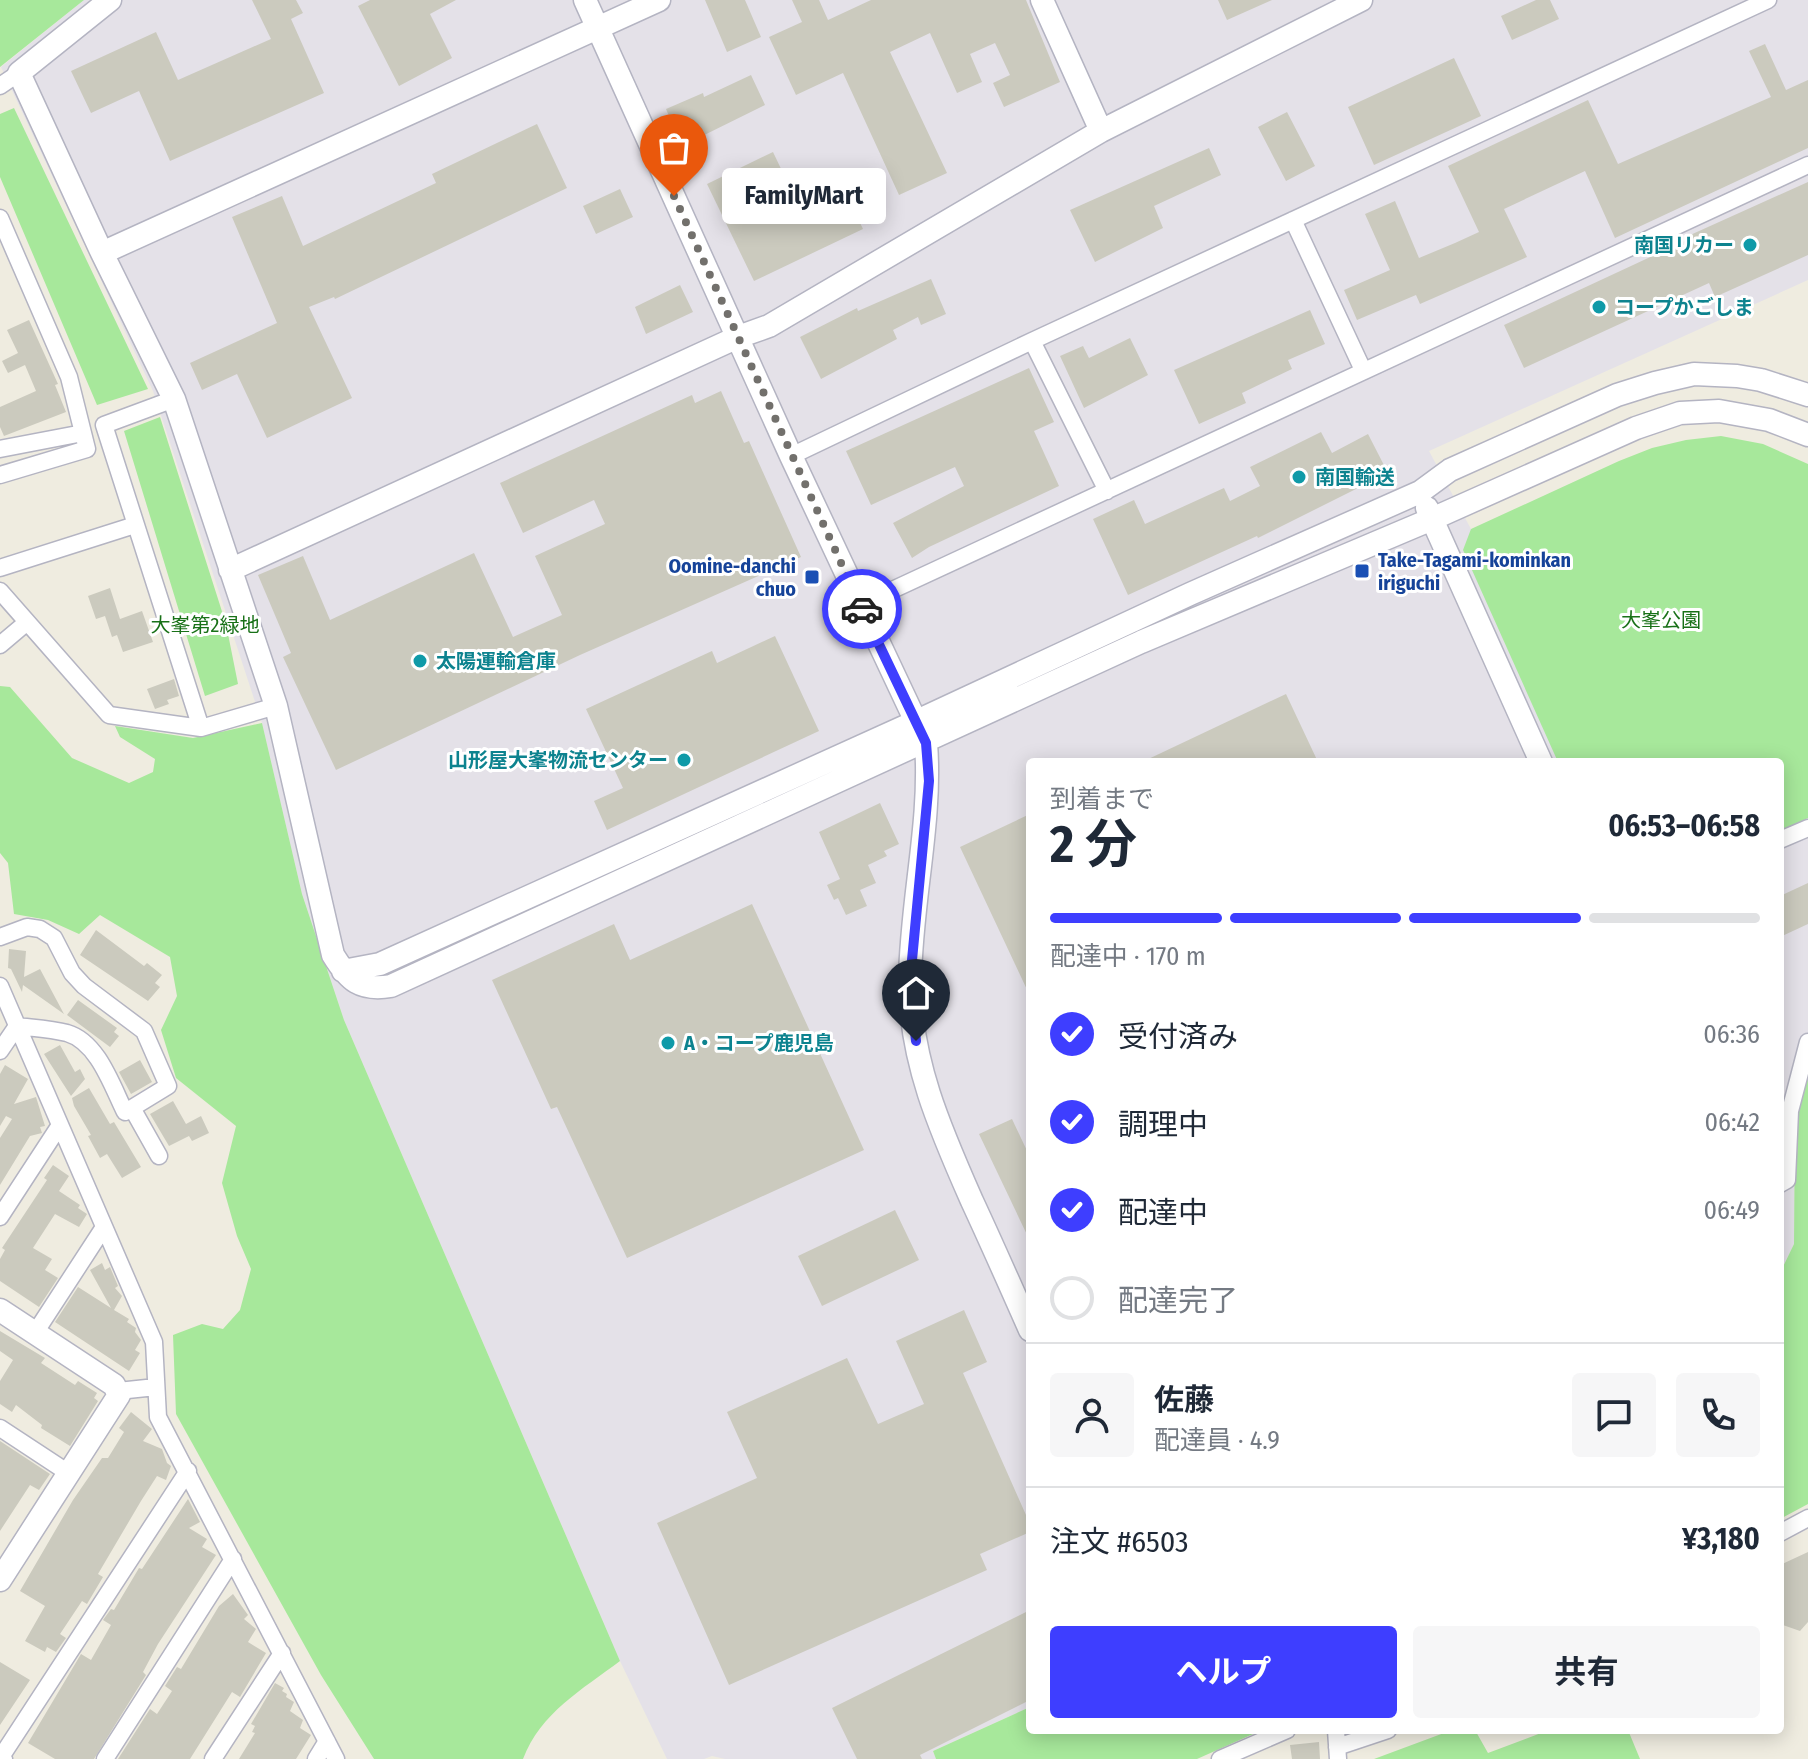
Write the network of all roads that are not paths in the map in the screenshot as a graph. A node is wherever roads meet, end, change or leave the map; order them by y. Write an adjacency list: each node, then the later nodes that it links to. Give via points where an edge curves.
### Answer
1 (110, 0): 8 (street)
2 (585, 0): 7 (street)
3 (659, 0): 7 (street)
4 (1042, 0): 10 (street)
5 (1361, 0): 10 (street)
6 (1768, 0): 13 (street)
7 (597, 27): 14 (street); 15 (street)
8 (19, 73): 9 (street); 14 (street)
9 (0, 86)
10 (1101, 131): 15 (street, via 769,326)
11 (1808, 165): 17 (street)
12 (0, 218): 20 (street, via 69,377)
13 (1293, 220): 16 (street); 17 (street)
14 (102, 253): 19 (street)
15 (738, 337): 23 (street); 30 (street)
16 (1032, 341): 23 (street); 25 (street)
17 (1363, 370): 25 (street)
18 (1808, 395): 26 (street, via 1737,376 1694,374 1655,383 1450,470)
19 (174, 399): 28 (street, via 104,425); 30 (street)
20 (83, 433): 22 (street); 24 (street, via 87,449)
21 (1808, 435): 27 (street, via 1744,414 1680,413)
22 (0, 449)
23 (791, 456): 32 (street)
24 (0, 475)
25 (1107, 491): 32 (street)
26 (1420, 492): 27 (street); 36 (street)
27 (1432, 519): 38 (street, via 1141,642); 39 (street)
28 (135, 525): 29 (street); 37 (street)
29 (0, 568)
30 (230, 570): 35 (street)
31 (0, 591): 33 (street)
32 (860, 605): 36 (street)
33 (26, 623): 34 (street); 37 (street, via 109,715)
34 (0, 645)
35 (276, 706): 37 (street); 43 (street, via 333,955)
36 (915, 722): 38 (street); 43 (street, via 380,964)
37 (201, 728)
38 (926, 743): 43 (street, via 391,986 374,989); 55 (street, via 929,781 910,981 916,1041 943,1137)
39 (1539, 758)
40 (1808, 828): 41 (street)
41 (1784, 838)
42 (0, 937): 48 (street, via 27,927 54,938 84,986 144,1031 168,1086)
43 (343, 971)
44 (0, 986): 45 (street)
45 (17, 1026): 47 (street); 48 (street, via 70,1034 83,1042 125,1112); 49 (street)
46 (1808, 1042): 51 (street, via 1790,1111)
47 (0, 1051)
48 (132, 1108): 50 (street)
49 (60, 1125): 52 (street); 53 (street)
50 (159, 1156)
51 (1784, 1182)
52 (0, 1217)
53 (104, 1227): 56 (street); 57 (street, via 154,1342)
54 (0, 1310): 56 (street)
55 (1026, 1321)
56 (35, 1333): 58 (street)
57 (156, 1387): 58 (street); 60 (street, via 158,1417)
58 (118, 1391): 61 (street, via 118,1399)
59 (0, 1428): 61 (street)
60 (188, 1471): 64 (street); 71 (street)
61 (70, 1474): 65 (street)
62 (1808, 1518): 63 (street)
63 (1784, 1531)
64 (233, 1559): 66 (street); 72 (street)
65 (0, 1580)
66 (282, 1653): 69 (street); 73 (street)
67 (1278, 1734): 76 (street)
68 (1379, 1734): 70 (street)
69 (327, 1741): 74 (street); 75 (street)
70 (1338, 1753)
71 (4, 1759)
72 (105, 1759)
73 (213, 1759)
74 (316, 1759)
75 (336, 1759)
76 (1220, 1759)

